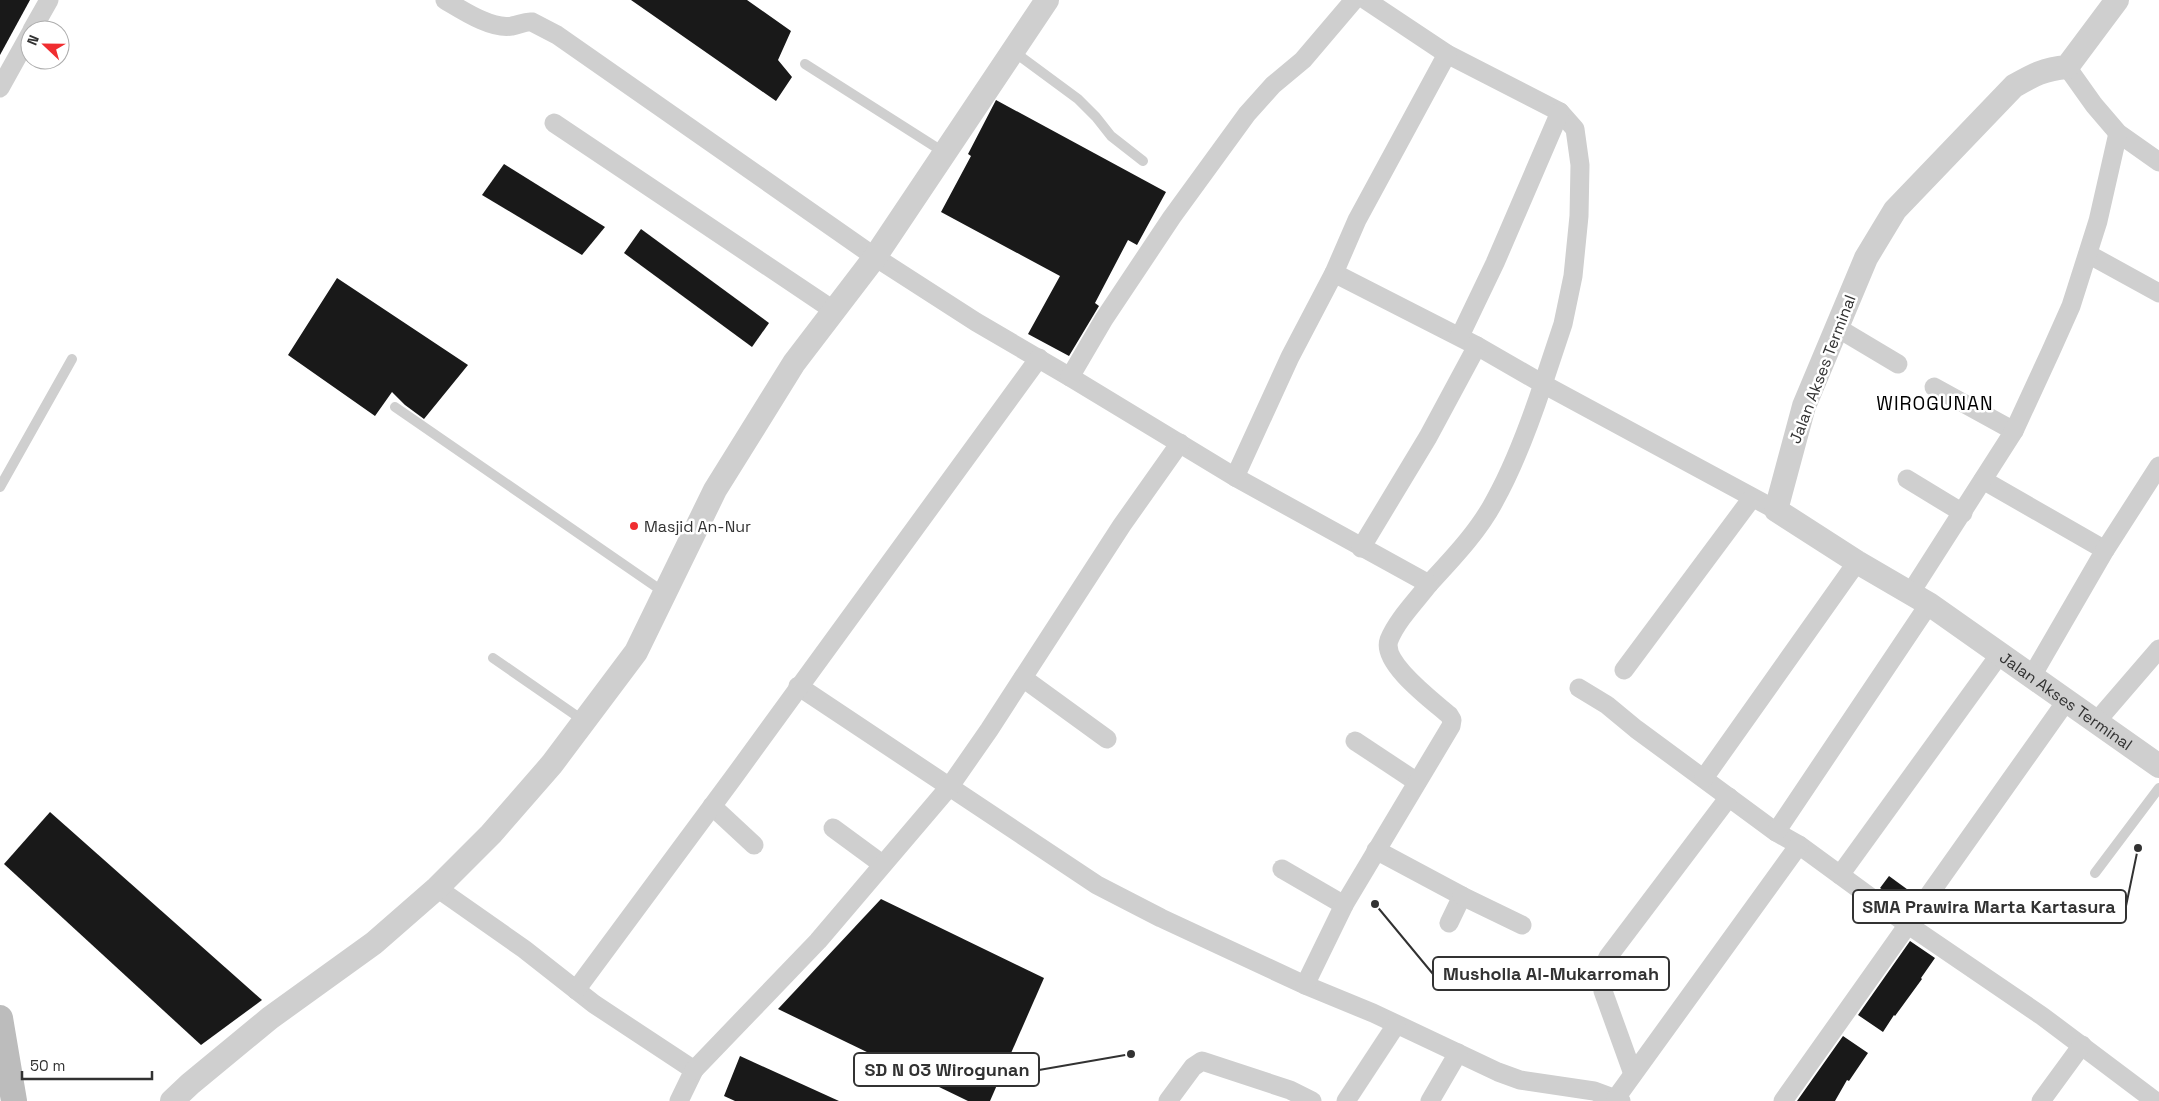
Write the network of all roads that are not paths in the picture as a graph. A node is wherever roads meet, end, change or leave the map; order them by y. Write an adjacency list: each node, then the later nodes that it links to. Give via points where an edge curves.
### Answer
1 (49, 0): 7 (street)
2 (445, 0): 21 (street, via 497,25 532,22 557,35)
3 (1047, 0): 8 (street)
4 (1354, 0): 31 (street, via 1303,60 1273,85 1247,114 1172,217 1104,319)
5 (1366, 0): 10 (street)
6 (2117, 0): 12 (street)
7 (38, 20)
8 (1013, 51): 17 (street); 18 (lane, via 1078,99 1111,136)
9 (20, 52): 13 (street)
10 (1447, 54): 14 (street); 22 (street, via 1357,220)
11 (804, 64): 17 (lane)
12 (2067, 67): 16 (street); 25 (street, Jalan Akses Terminal, via 2048,69 2014,86 1895,210 1866,258)
13 (0, 88)
14 (1560, 112): 26 (street, via 1517,215); 32 (street, via 1575,129 1580,165 1579,216 1573,276)
15 (554, 123): 24 (street)
16 (2118, 134): 19 (street); 20 (street)
17 (945, 153): 21 (street)
18 (1143, 161)
19 (2159, 162)
20 (2088, 254): 23 (street); 35 (street, via 2071,306)
21 (875, 258): 24 (street); 29 (street)
22 (1334, 273): 26 (street); 38 (street, via 1290,357)
23 (2159, 293)
24 (832, 310): 49 (street, via 737,451)
25 (1836, 327): 30 (street); 43 (street, Jalan Akses Terminal, via 1804,406)
26 (1460, 336): 27 (street)
27 (1477, 346): 32 (street); 45 (street, via 1428,437)
28 (72, 358): 41 (lane)
29 (1039, 358): 31 (street); 57 (street)
30 (1898, 364)
31 (1070, 377): 36 (street)
32 (1549, 387): 42 (street); 48 (street, via 1495,502)
33 (1934, 387): 35 (street)
34 (395, 407): 49 (lane)
35 (2014, 432): 40 (street)
36 (1180, 443): 38 (street); 56 (street, via 1122,525)
37 (2159, 466): 46 (street)
38 (1235, 477): 45 (street)
39 (1907, 479): 44 (street)
40 (1983, 480): 44 (street); 46 (street)
41 (0, 487)
42 (1752, 498): 43 (street); 54 (street)
43 (1776, 510): 47 (street, Jalan Akses Terminal)
44 (1963, 513): 50 (street)
45 (1361, 548): 48 (street)
46 (2106, 550): 55 (street)
47 (1857, 562): 50 (street, Jalan Akses Terminal); 65 (street)
48 (1429, 584): 66 (street, via 1388,642 1390,656 1398,668 1452,720 1446,736)
49 (665, 593): 60 (street, via 636,652)
50 (1920, 598): 52 (street, Jalan Akses Terminal); 72 (street)
51 (2159, 650): 61 (street)
52 (2000, 654): 55 (street, Jalan Akses Terminal); 79 (street)
53 (493, 658): 60 (lane)
54 (1624, 670)
55 (2032, 676): 59 (street, Jalan Akses Terminal)
56 (1023, 678): 62 (street); 67 (street)
57 (798, 686): 67 (street); 70 (street)
58 (1579, 688): 65 (street, via 1607,705)
59 (2067, 700): 61 (street, Jalan Akses Terminal); 84 (street)
60 (585, 722): 80 (street, via 491,834)
61 (2096, 722): 64 (street, Jalan Akses Terminal)
62 (1108, 739)
63 (1356, 741): 66 (street)
64 (2159, 766)
65 (1704, 778): 69 (street)
66 (1417, 782): 75 (street)
67 (950, 786): 76 (street); 86 (street, via 1097,885)
68 (2159, 788): 78 (lane)
69 (1729, 797): 72 (street); 93 (street, via 1608,958 1602,971 1603,991)
70 (712, 806): 73 (street); 87 (street)
71 (833, 828): 76 (street)
72 (1776, 832): 74 (street)
73 (754, 845)
74 (1798, 845): 79 (street); 93 (street)
75 (1376, 850): 81 (street); 82 (street)
76 (882, 864): 92 (street, via 818,941)
77 (1282, 869): 82 (street)
78 (2095, 873)
79 (1840, 875): 84 (street)
80 (437, 888): 87 (street); 96 (street, via 374,943 270,1018)
81 (1462, 896): 83 (street); 85 (street)
82 (1344, 905): 86 (street)
83 (1449, 923)
84 (1907, 924): 90 (street); 102 (street)
85 (1522, 925)
86 (1305, 985): 89 (street)
87 (576, 990): 92 (street)
88 (0, 1018): 95 (main road)
89 (1396, 1025): 91 (street); 100 (street)
90 (2082, 1045): 103 (street); 104 (street)
91 (1458, 1053): 94 (street, via 1520,1080 1569,1086); 101 (street)
92 (694, 1070): 97 (street)
93 (1633, 1074): 94 (street)
94 (1619, 1099)
95 (14, 1101)
96 (172, 1101)
97 (679, 1101)
98 (1168, 1101): 99 (street, via 1193,1067 1202,1061 1290,1090)
99 (1312, 1101)
100 (1346, 1101)
101 (1430, 1101)
102 (1783, 1101)
103 (2041, 1101)
104 (2155, 1101)

